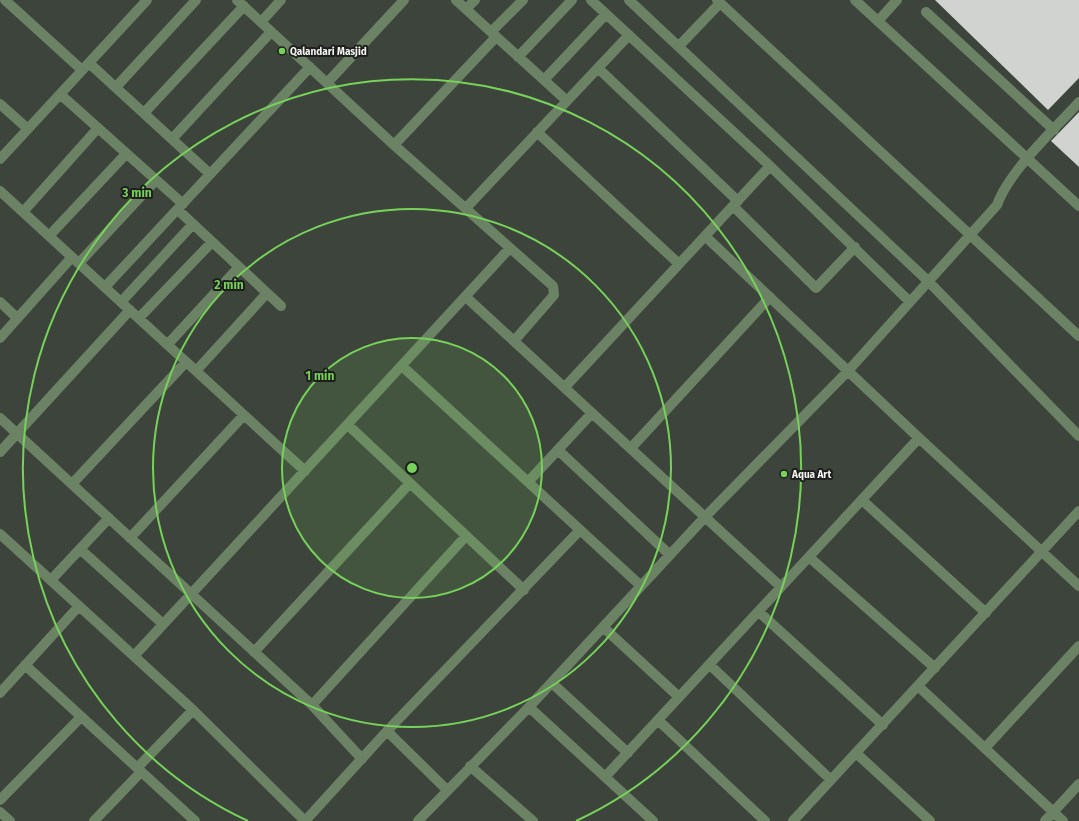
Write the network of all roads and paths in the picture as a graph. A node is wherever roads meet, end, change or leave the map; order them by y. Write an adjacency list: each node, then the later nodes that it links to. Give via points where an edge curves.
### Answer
1 (147, 0): 26 (street)
2 (196, 0): 32 (street)
3 (281, 0): 20 (street)
4 (404, 0): 31 (street)
5 (456, 0): 16 (street)
6 (475, 0): 16 (street)
7 (523, 0): 22 (street)
8 (572, 0): 25 (street)
9 (591, 0): 18 (street)
10 (629, 0): 24 (street)
11 (855, 0): 19 (street)
12 (897, 0): 19 (street)
13 (10, 2): 29 (street)
14 (719, 2): 24 (street); 57 (street)
15 (240, 3): 20 (street); 37 (street)
16 (466, 9): 22 (street)
17 (926, 12): 40 (street)
18 (606, 14): 23 (street); 30 (street)
19 (878, 21): 45 (street)
20 (261, 22): 21 (street)
21 (271, 32): 27 (street); 42 (street)
22 (494, 35): 25 (street); 43 (street)
23 (629, 35): 28 (street); 47 (street)
24 (678, 46): 66 (street)
25 (518, 57): 30 (street)
26 (89, 63): 29 (street); 32 (street)
27 (310, 67): 31 (street); 48 (street)
28 (598, 68): 34 (street); 51 (street)
29 (82, 70): 33 (street)
30 (544, 80): 34 (street)
31 (327, 83): 43 (street)
32 (116, 87): 37 (street)
33 (60, 94): 38 (street); 39 (street)
34 (567, 101): 41 (street)
35 (1079, 102): 40 (street)
36 (0, 104): 39 (street)
37 (144, 113): 42 (street)
38 (98, 128): 44 (street); 55 (street)
39 (28, 129): 46 (street)
40 (1054, 130): 45 (street)
41 (537, 132): 54 (street); 64 (street)
42 (172, 139): 48 (street)
43 (394, 146): 54 (street)
44 (126, 154): 49 (street); 58 (street)
45 (1029, 158): 52 (street); 57 (street, via 1002,192 997,206)
46 (0, 159)
47 (770, 166): 51 (street); 61 (street)
48 (210, 174): 53 (street)
49 (156, 180): 53 (street); 63 (street)
50 (0, 191): 55 (street)
51 (735, 203): 59 (street); 61 (street, via 816,288)
52 (1079, 206)
53 (180, 207): 56 (street); 67 (street)
54 (466, 208): 62 (street)
55 (22, 212): 58 (street)
56 (193, 224): 60 (street); 73 (street)
57 (970, 235): 66 (street); 78 (street)
58 (50, 236): 63 (street)
59 (705, 236): 64 (street); 70 (street)
60 (212, 242): 65 (street); 77 (street)
61 (855, 247): 71 (street)
62 (509, 249): 69 (street); 80 (street, via 554,286 555,291)
63 (75, 260): 67 (street); 76 (street)
64 (679, 264): 86 (street)
65 (239, 267): 68 (street); 81 (street)
66 (928, 281): 71 (street); 92 (street)
67 (105, 287): 73 (street)
68 (267, 293): 74 (street); 84 (street)
69 (466, 297): 80 (street); 83 (street)
70 (770, 297): 85 (street); 94 (street)
71 (909, 301): 85 (street)
72 (0, 302): 76 (street)
73 (121, 302): 75 (street)
74 (281, 306)
75 (130, 310): 77 (street); 91 (street)
76 (17, 318): 79 (street)
77 (139, 318): 81 (street)
78 (1079, 336)
79 (0, 338)
80 (514, 340): 86 (street)
81 (168, 344): 82 (street)
82 (186, 362): 84 (street); 100 (street)
83 (402, 366): 90 (street); 98 (street)
84 (196, 370): 88 (street)
85 (848, 371): 93 (street); 103 (street)
86 (565, 388): 87 (street)
87 (592, 413): 94 (street); 95 (street)
88 (244, 415): 97 (street); 108 (street)
89 (0, 418): 91 (street)
90 (348, 425): 97 (street); 99 (street)
91 (17, 434): 96 (street); 100 (street)
92 (1079, 436)
93 (919, 438): 101 (street); 110 (street)
94 (631, 448): 103 (street)
95 (558, 450): 98 (street); 111 (street)
96 (0, 452)
97 (305, 471): 118 (street)
98 (528, 482): 105 (street)
99 (410, 483): 107 (street); 125 (street)
100 (72, 484): 104 (street)
101 (862, 500): 112 (street); 121 (street)
102 (1079, 511): 110 (street)
103 (706, 517): 111 (street); 116 (street)
104 (109, 518): 108 (street); 109 (street)
105 (580, 530): 114 (street); 117 (street)
106 (0, 534): 113 (street)
107 (466, 536): 117 (street); 134 (street)
108 (130, 538): 118 (street)
109 (80, 549): 113 (street); 122 (street)
110 (1042, 552): 115 (street); 121 (street)
111 (670, 555): 114 (street)
112 (809, 557): 116 (street); 129 (street)
113 (51, 580): 119 (street)
114 (641, 586): 123 (street)
115 (1079, 586)
116 (781, 587): 120 (street)
117 (524, 590): 140 (street)
118 (191, 593): 122 (street); 125 (street)
119 (79, 606): 126 (street); 128 (street)
120 (759, 612): 127 (street); 139 (street)
121 (986, 613): 129 (street)
122 (163, 624): 126 (street)
123 (603, 627): 130 (street); 133 (street)
124 (1079, 646): 141 (street)
125 (254, 652): 134 (street)
126 (134, 656): 136 (street)
127 (710, 665): 133 (street); 148 (street)
128 (26, 666): 132 (street); 137 (street)
129 (935, 668): 131 (street)
130 (552, 683): 135 (street); 142 (street)
131 (918, 686): 139 (street); 141 (street)
132 (0, 693)
133 (679, 698): 138 (street)
134 (312, 705): 144 (street)
135 (529, 707): 145 (street); 147 (street)
136 (193, 710): 146 (street); 157 (street)
137 (81, 717): 146 (street); 151 (street)
138 (658, 720): 142 (street); 161 (street)
139 (883, 725): 143 (street)
140 (387, 731): 144 (street); 150 (street)
141 (985, 748): 153 (street)
142 (628, 753): 147 (street)
143 (856, 753): 148 (street); 163 (street)
144 (362, 759): 157 (street)
145 (470, 766): 150 (street); 159 (street)
146 (139, 770): 155 (street); 156 (street)
147 (605, 777): 160 (street)
148 (831, 780): 162 (street)
149 (1079, 784): 153 (street)
150 (447, 790): 158 (street)
151 (0, 800)
152 (0, 812): 154 (street)
153 (1054, 812): 164 (street); 165 (street)
154 (10, 821)
155 (94, 821)
156 (195, 821)
157 (305, 821)
158 (418, 821)
159 (533, 821)
160 (653, 821)
161 (765, 821)
162 (793, 821)
163 (930, 821)
164 (1045, 821)
165 (1063, 821)

